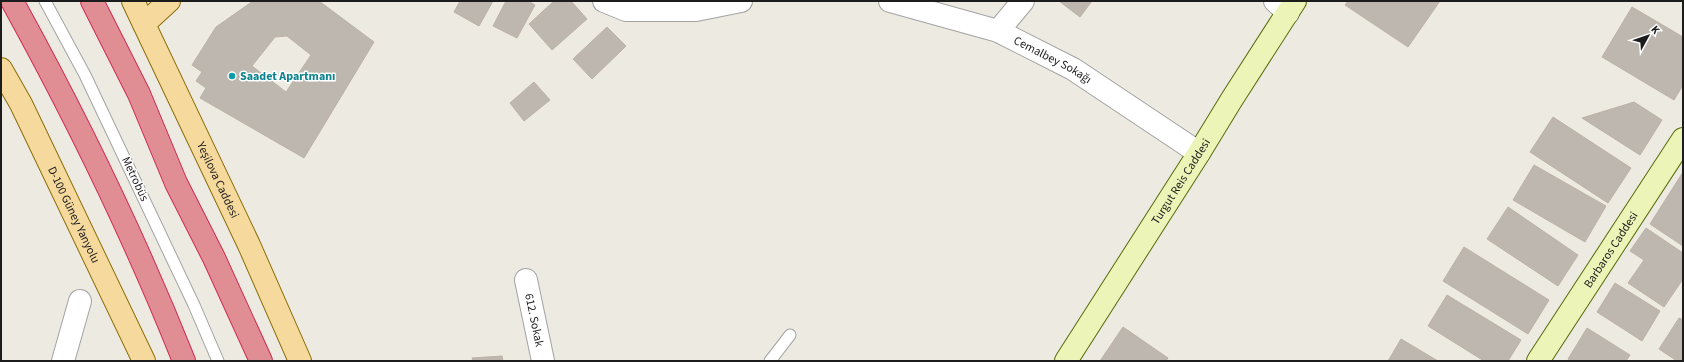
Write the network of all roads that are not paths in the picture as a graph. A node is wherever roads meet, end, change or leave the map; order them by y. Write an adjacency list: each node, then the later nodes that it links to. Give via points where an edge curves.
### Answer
1 (12, 1): 24 (highway, via 102,176)
2 (45, 1): 25 (lane, Metrobüs, via 92,89)
3 (92, 1): 16 (highway)
4 (104, 1): 16 (highway)
5 (134, 1): 13 (main road, Yeşilova Caddesi)
6 (143, 1): 13 (main road)
7 (169, 1): 13 (main road)
8 (604, 1): 9 (street, via 626,10 696,10)
9 (741, 1)
10 (890, 1): 14 (street, Cemalbey Sokağı)
11 (1023, 1): 14 (street)
12 (1286, 5): 18 (street, Turgut Reis Caddesi)
13 (144, 24): 27 (main road, Yeşilova Caddesi, via 249,245)
14 (998, 31): 18 (street, Cemalbey Sokağı, via 1073,69)
15 (1, 69): 23 (main road, D-100 Güney Yanyolu, via 28,118)
16 (139, 94): 26 (highway, via 176,183)
17 (1683, 139): 31 (street, Barbaros Caddesi)
18 (1199, 153): 30 (street, Turgut Reis Caddesi)
19 (526, 280): 28 (street, 612. Sokak)
20 (80, 301): 22 (street)
21 (790, 335): 29 (lane)
22 (63, 361)
23 (144, 361)
24 (184, 361)
25 (218, 361)
26 (261, 361)
27 (300, 361)
28 (543, 361)
29 (770, 361)
30 (1066, 361)
31 (1538, 361)

